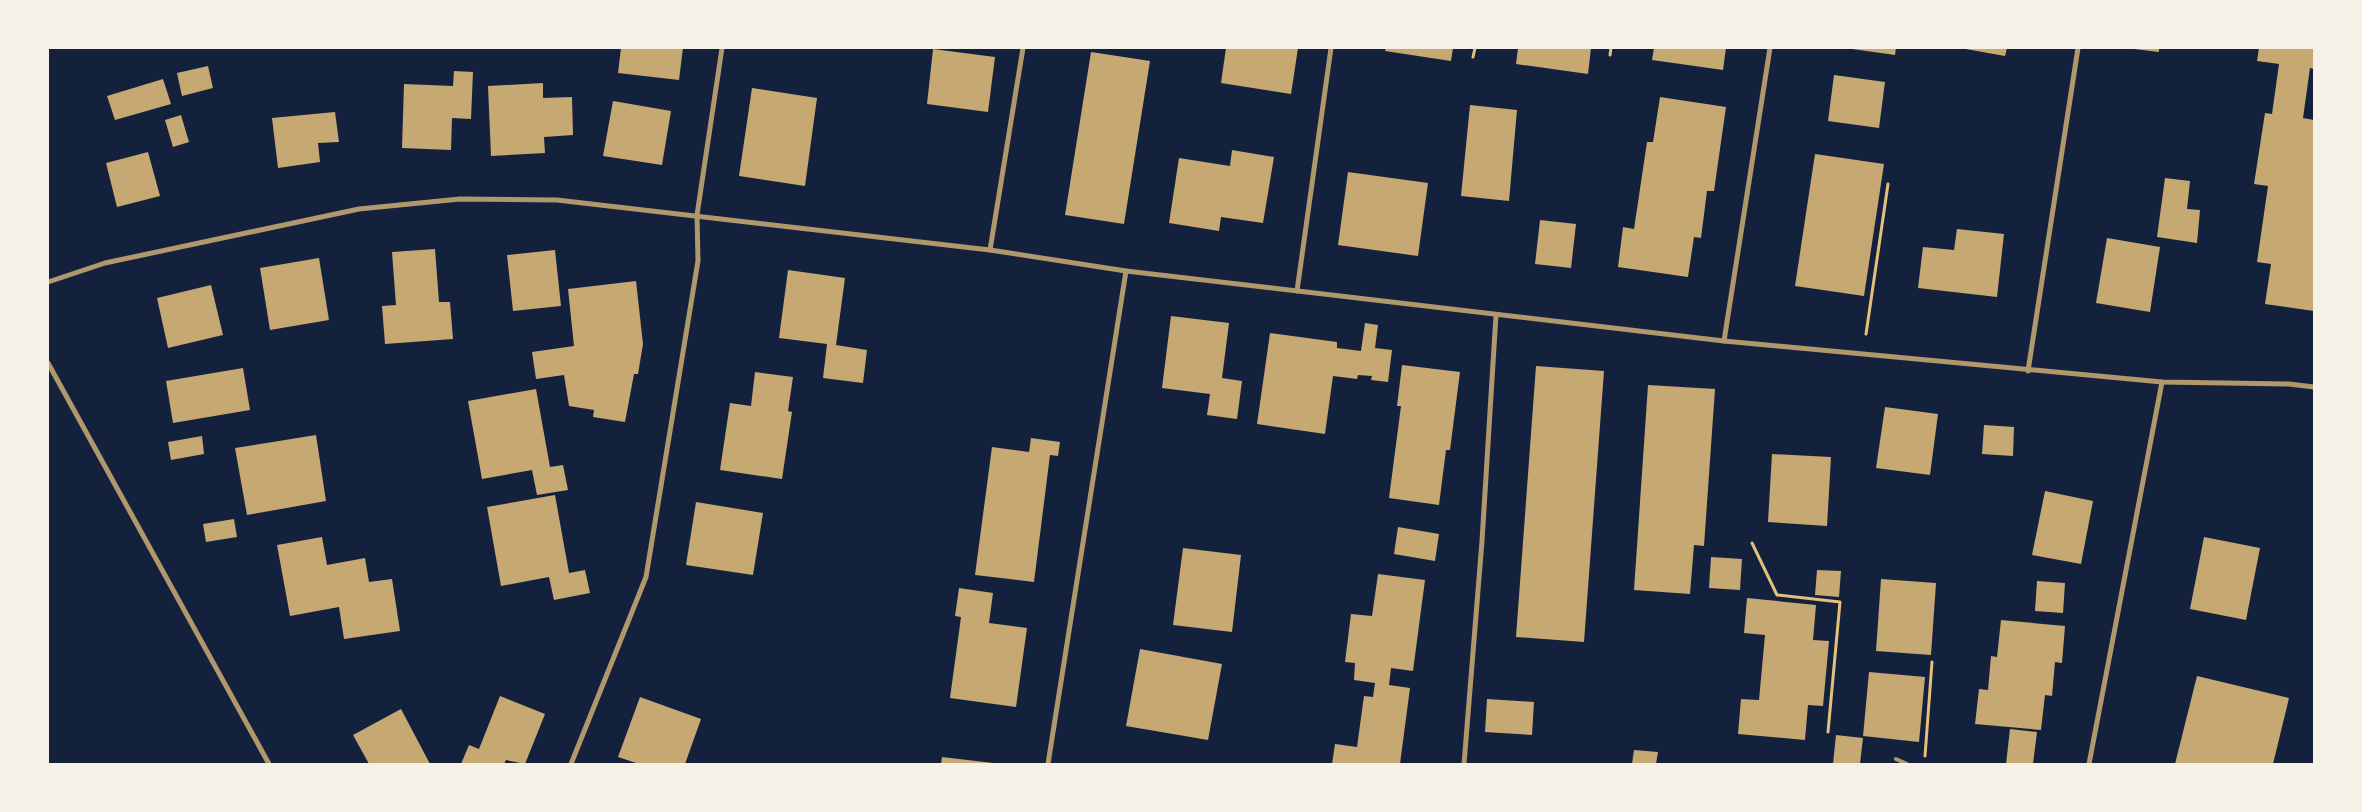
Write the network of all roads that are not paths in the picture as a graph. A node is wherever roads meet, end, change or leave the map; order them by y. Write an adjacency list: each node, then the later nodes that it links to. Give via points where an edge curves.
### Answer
1 (722, 48): 6 (street)
2 (1023, 48): 7 (street)
3 (1331, 48): 10 (street)
4 (1770, 48): 12 (street)
5 (2078, 48): 14 (street)
6 (696, 215): 7 (street); 9 (street, via 540,199 460,199 359,209 105,263); 19 (street, via 698,261 646,577)
7 (990, 250): 8 (street)
8 (1126, 270): 10 (street); 20 (street)
9 (48, 282)
10 (1297, 291): 11 (street)
11 (1496, 315): 12 (street); 21 (street)
12 (1724, 341): 14 (street)
13 (48, 364): 18 (street)
14 (2028, 371): 15 (street)
15 (2162, 382): 16 (street); 23 (street)
16 (2314, 387)
17 (1896, 760): 22 (lane)
18 (269, 764)
19 (571, 764)
20 (1048, 764)
21 (1464, 764)
22 (1907, 764)
23 (2090, 764)

